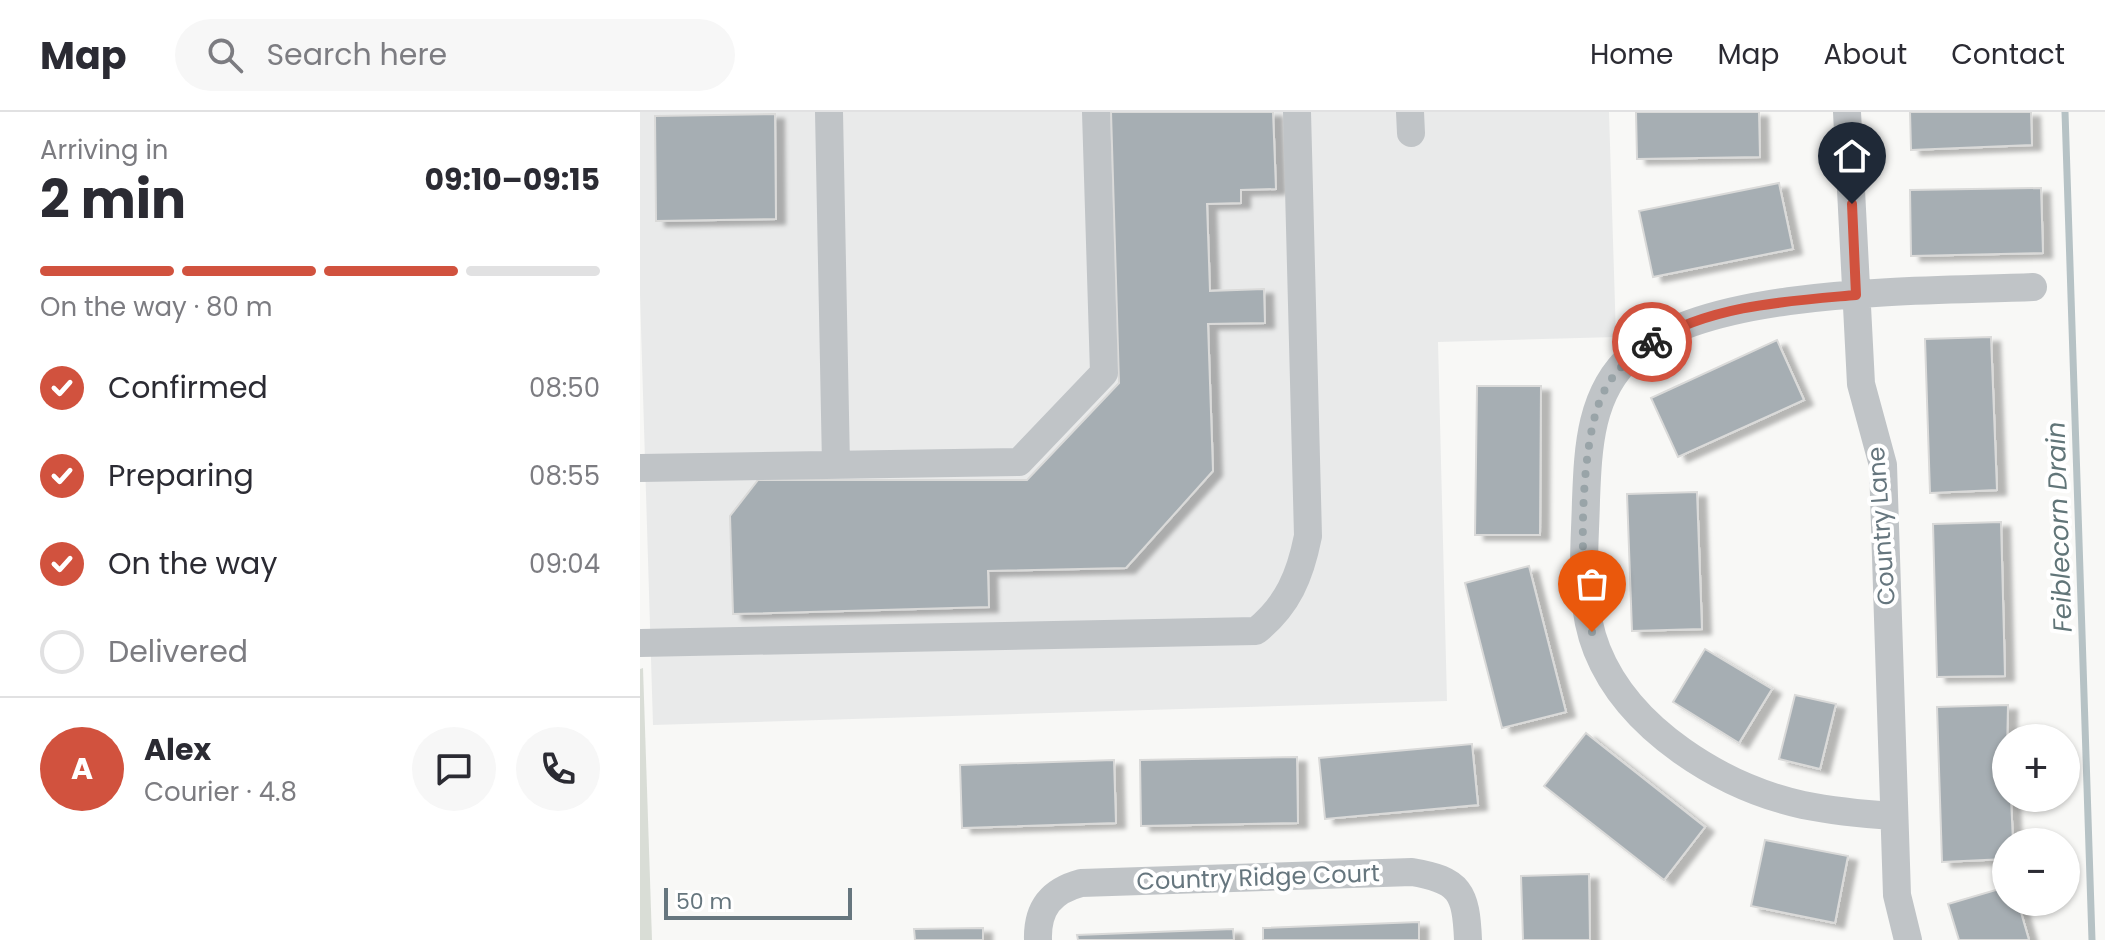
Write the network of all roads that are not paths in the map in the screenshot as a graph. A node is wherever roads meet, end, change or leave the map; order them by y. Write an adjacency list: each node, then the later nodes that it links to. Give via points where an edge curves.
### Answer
1 (829, 112): 7 (street)
2 (1096, 112): 7 (street, via 1104,373 1019,462)
3 (1297, 112): 9 (street, via 1308,536 1292,591 1256,631)
4 (1847, 112): 6 (street, Country Lane)
5 (2033, 287): 6 (street)
6 (1856, 295): 10 (street, Country Lane, via 1861,384 1883,465); 10 (street, via 1765,304 1724,314 1660,337 1633,354 1613,376 1591,431 1584,581 1596,649 1611,679 1652,727 1684,751 1764,793 1801,804)
7 (836, 465): 8 (street)
8 (640, 468)
9 (640, 643)
10 (1893, 816): 13 (street, Country Lane, via 1897,895)
11 (1038, 940): 12 (street, Country Ridge Court, via 1039,914 1048,900 1062,888 1081,883 1412,872 1452,883 1464,899)
12 (1468, 940)
13 (1908, 940)

